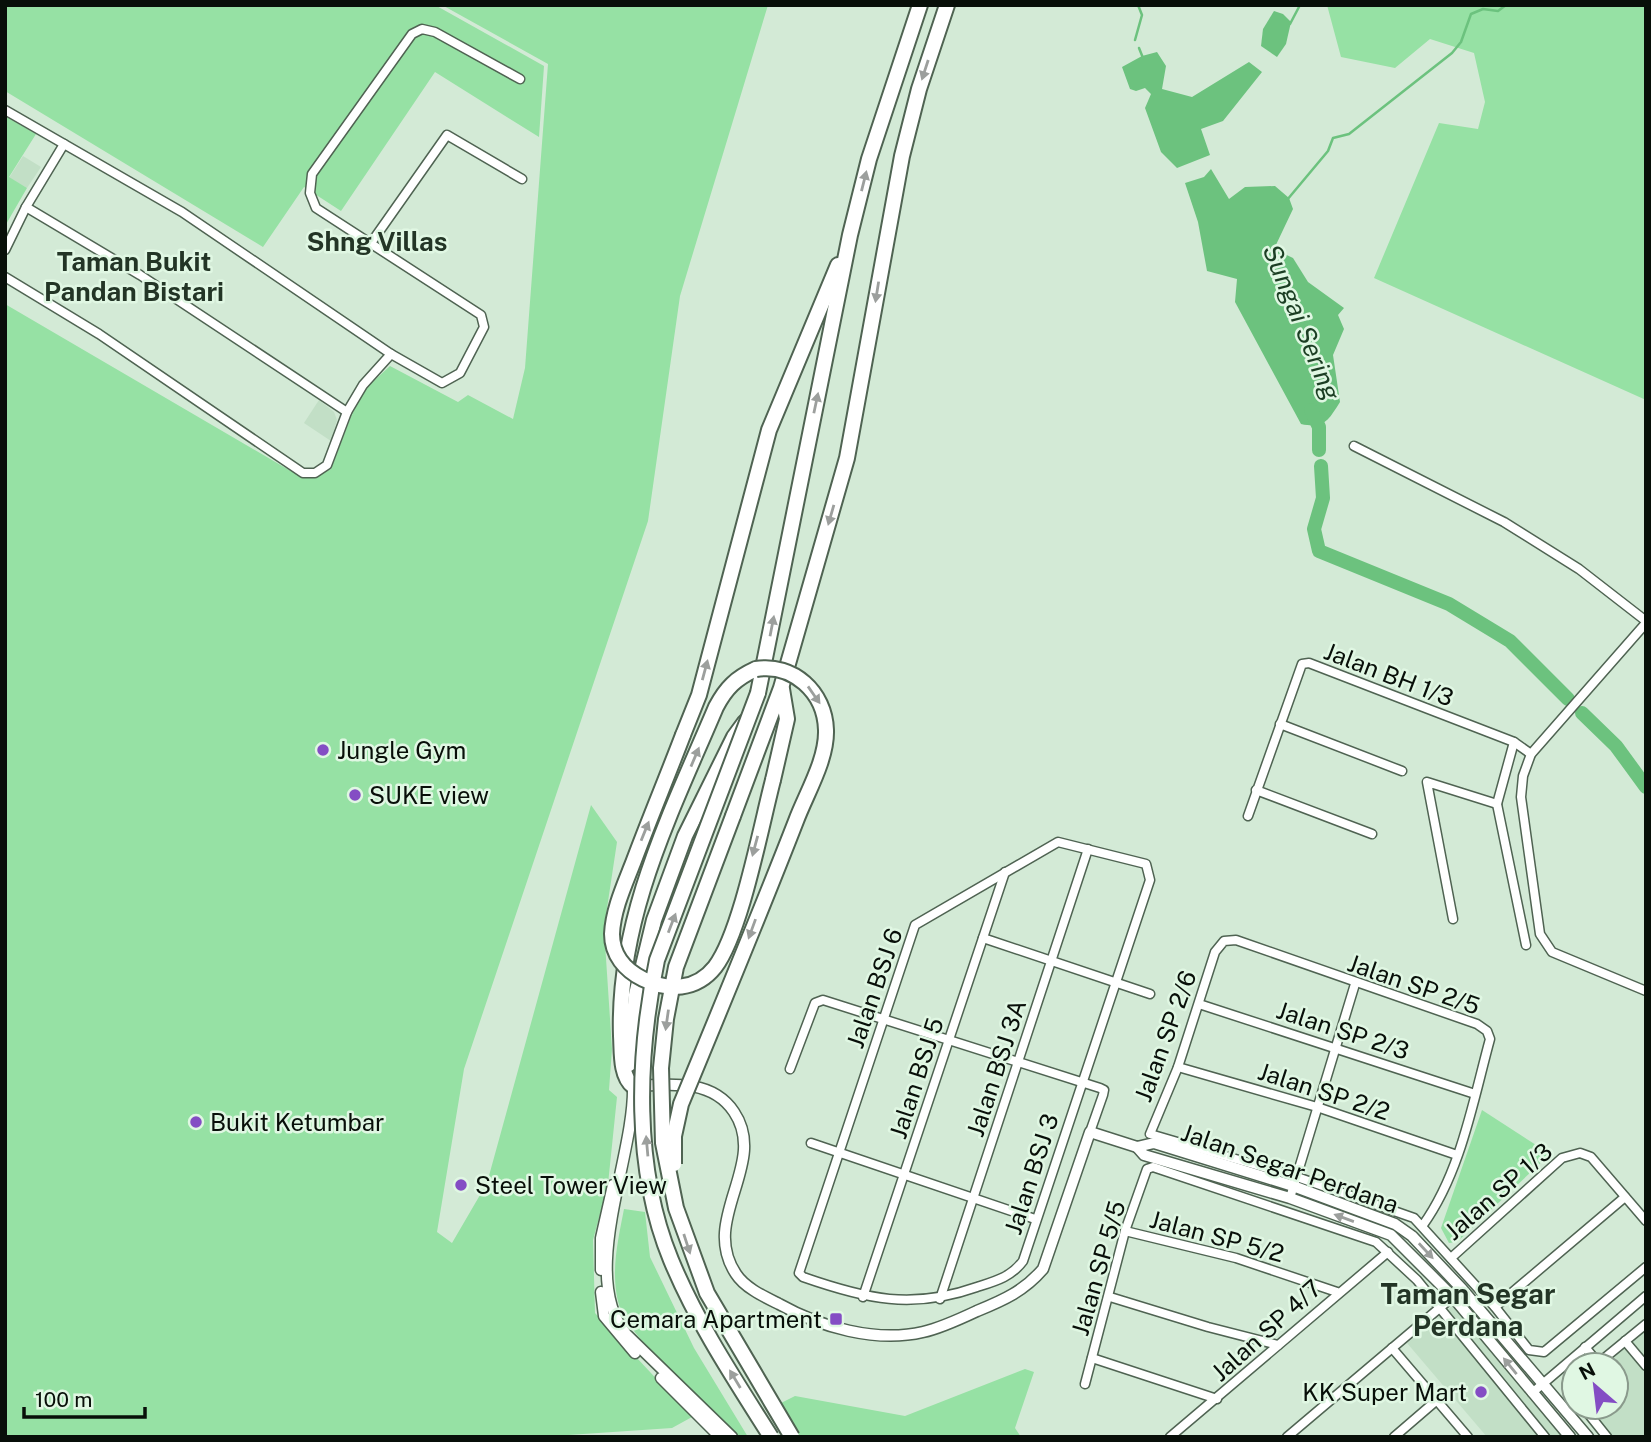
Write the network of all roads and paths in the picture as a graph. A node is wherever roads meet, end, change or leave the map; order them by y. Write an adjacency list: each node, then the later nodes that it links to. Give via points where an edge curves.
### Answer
1 (920, 5): 8 (highway, one-way to 1, via 869,159)
2 (947, 5): 16 (highway, one-way to 16, via 902,156 847,458)
3 (520, 79): 9 (street, via 435,32 422,29 412,34 312,174 313,204)
4 (5, 110): 5 (street)
5 (64, 144): 7 (street); 12 (street, via 233,245)
6 (522, 179): 9 (street, via 447,135)
7 (26, 206): 10 (street); 13 (street)
8 (850, 235): 16 (highway, one-way to 8, bridge, via 787,719 784,740 730,939 714,968 696,982 675,989 659,986 628,969 617,957 612,935 617,905 699,695 769,430); 17 (highway, one-way to 8, bridge)
9 (371, 243): 12 (street, via 474,309 484,327 460,373 445,383)
10 (5, 250)
11 (5, 277): 13 (street, via 99,334 303,473 315,473 327,465)
12 (391, 354): 13 (street)
13 (347, 412)
14 (1354, 446): 15 (street, via 1504,522 1579,569)
15 (1646, 622): 20 (street)
16 (781, 688): 59 (highway, one-way to 59, bridge, via 676,967 662,1068 663,1143)
17 (752, 713): 45 (highway, bridge, via 734,737 668,877 643,959); 94 (highway, one-way to 17, bridge, via 701,1322 670,1258 655,1209 642,1101 647,1013 657,960)
18 (1280, 724): 19 (street, Jalan BH 1/3, via 1298,670 1310,663); 21 (street); 22 (street, Jalan BH 1/3)
19 (1514, 742): 20 (street, Jalan BH 1/3); 23 (street)
20 (1531, 754): 36 (street, via 1521,797 1540,934 1552,952)
21 (1402, 771)
22 (1256, 790): 24 (street, Jalan BH 1/3); 25 (street)
23 (1497, 804): 29 (street, via 1427,782); 31 (street)
24 (1248, 816)
25 (1372, 834)
26 (1088, 849): 27 (street, Jalan BSJ 6, via 1146,864); 28 (street, Jalan BSJ 6, via 1058,842); 33 (street, Jalan BSJ 3A)
27 (1150, 871): 34 (street, Jalan BSJ 3)
28 (1005, 872): 30 (street, Jalan BSJ 5); 39 (street, Jalan BSJ 6, via 915,925)
29 (1453, 919)
30 (983, 937): 33 (street); 40 (street, Jalan BSJ 5)
31 (1526, 945)
32 (1215, 952): 35 (street, Jalan SP 2/5, via 1224,941 1236,940); 38 (street, Jalan SP 2/6)
33 (1051, 961): 34 (street); 42 (street, Jalan BSJ 3A)
34 (1116, 983): 37 (street); 46 (street, Jalan BSJ 3)
35 (1355, 984): 41 (street); 47 (street, Jalan SP 2/5, via 1477,1024 1486,1031 1490,1039)
36 (1646, 991)
37 (1150, 994)
38 (1199, 1004): 41 (street, Jalan SP 2/3); 43 (street, Jalan SP 2/6)
39 (884, 1018): 40 (street); 44 (street, via 819,999); 52 (street, Jalan BSJ 6)
40 (949, 1039): 42 (street); 54 (street, Jalan BSJ 5)
41 (1335, 1047): 47 (street, Jalan SP 2/3); 48 (street)
42 (1018, 1062): 46 (street); 58 (street, Jalan BSJ 3A)
43 (1178, 1067): 48 (street, Jalan SP 2/2); 55 (street, Jalan SP 2/6, via 1150,1134)
44 (790, 1069)
45 (629, 1080): 49 (street, via 691,1084 733,1110 744,1135 743,1161 724,1227 725,1252 737,1276 793,1312 860,1333 923,1332 1012,1297 1030,1285 1044,1269); 59 (highway, one-way to 59, bridge, via 622,1058 620,996 627,945 666,823 726,688 756,669 782,669 813,690 825,715 827,733 786,849 681,1104 674,1136); 92 (street, via 601,1238 602,1309 621,1340); 93 (street, via 609,1238 610,1307 626,1334)
46 (1082, 1083): 49 (street, via 1104,1090); 60 (street, Jalan BSJ 3)
47 (1475, 1094): 53 (street, Jalan SP 2/5)
48 (1317, 1107): 53 (street, Jalan SP 2/2); 55 (street)
49 (1090, 1132): 51 (street, Jalan Segar Perdana)
50 (811, 1143): 52 (street)
51 (1137, 1147): 55 (street, Jalan Segar Perdana, via 1154,1143); 57 (street, Jalan Segar Perdana, via 1144,1155)
52 (840, 1153): 54 (street); 67 (street, Jalan BSJ 6)
53 (1457, 1155): 62 (street, Jalan SP 2/5, via 1436,1207)
54 (904, 1174): 58 (street); 71 (street, Jalan BSJ 5)
55 (1295, 1181): 57 (street); 62 (street, via 1414,1218); 68 (street, Jalan Segar Perdana, one-way to 68, via 1395,1224)
56 (1625, 1197): 61 (street); 65 (street, Jalan SP 1/3, via 1591,1157 1571,1154); 75 (street)
57 (1290, 1198): 73 (street, Jalan Segar Perdana, one-way to 57, via 1391,1235)
58 (973, 1200): 60 (street); 74 (street, Jalan BSJ 3A)
59 (676, 1208): 95 (highway, one-way to 95, bridge, via 706,1293)
60 (1035, 1219): 74 (street, Jalan BSJ 3, via 1023,1261 1015,1272)
61 (1646, 1221)
62 (1423, 1225): 65 (street)
63 (1125, 1231): 64 (street, Jalan SP 5/5, via 1147,1169 1153,1167 1376,1242); 69 (street, Jalan SP 5/2, via 1236,1258); 72 (street, Jalan SP 5/5)
64 (1388, 1252): 69 (street, Jalan SP 4/7); 76 (street, via 1432,1298)
65 (1451, 1258): 75 (street)
66 (1646, 1267): 75 (street, via 1544,1352 1529,1350)
67 (799, 1273): 71 (street, Jalan BSJ 3)
68 (1462, 1289): 73 (street); 86 (street, Jalan Segar Perdana)
69 (1338, 1292): 79 (street, Jalan SP 4/7)
70 (1646, 1296): 81 (street)
71 (863, 1297): 74 (street, Jalan BSJ 3)
72 (1110, 1297): 79 (street); 84 (street, Jalan SP 5/5)
73 (1453, 1297): 76 (street); 88 (street, Jalan Segar Perdana, one-way to 73)
74 (940, 1299)
75 (1495, 1307)
76 (1436, 1310): 80 (street); 100 (street)
77 (1646, 1324): 78 (street)
78 (1625, 1341): 83 (street); 85 (street)
79 (1278, 1345): 89 (street, Jalan SP 4/7)
80 (1392, 1348): 90 (street); 97 (street)
81 (1584, 1348): 82 (street); 86 (street)
82 (1586, 1351)
83 (1613, 1351)
84 (1093, 1358): 87 (street, Jalan SP 5/5); 89 (street)
85 (1646, 1366)
86 (1543, 1383): 88 (street); 102 (street, Jalan Segar Perdana)
87 (1085, 1384)
88 (1532, 1393): 101 (street, Jalan Segar Perdana)
89 (1217, 1399): 96 (street, Jalan SP 4/7)
90 (1437, 1400): 98 (street); 99 (street)
91 (1594, 1421): 103 (street)
92 (720, 1437)
93 (732, 1437)
94 (771, 1437)
95 (792, 1437)
96 (1170, 1437)
97 (1287, 1437)
98 (1394, 1437)
99 (1468, 1437)
100 (1545, 1437)
101 (1570, 1437)
102 (1588, 1437)
103 (1607, 1437)

